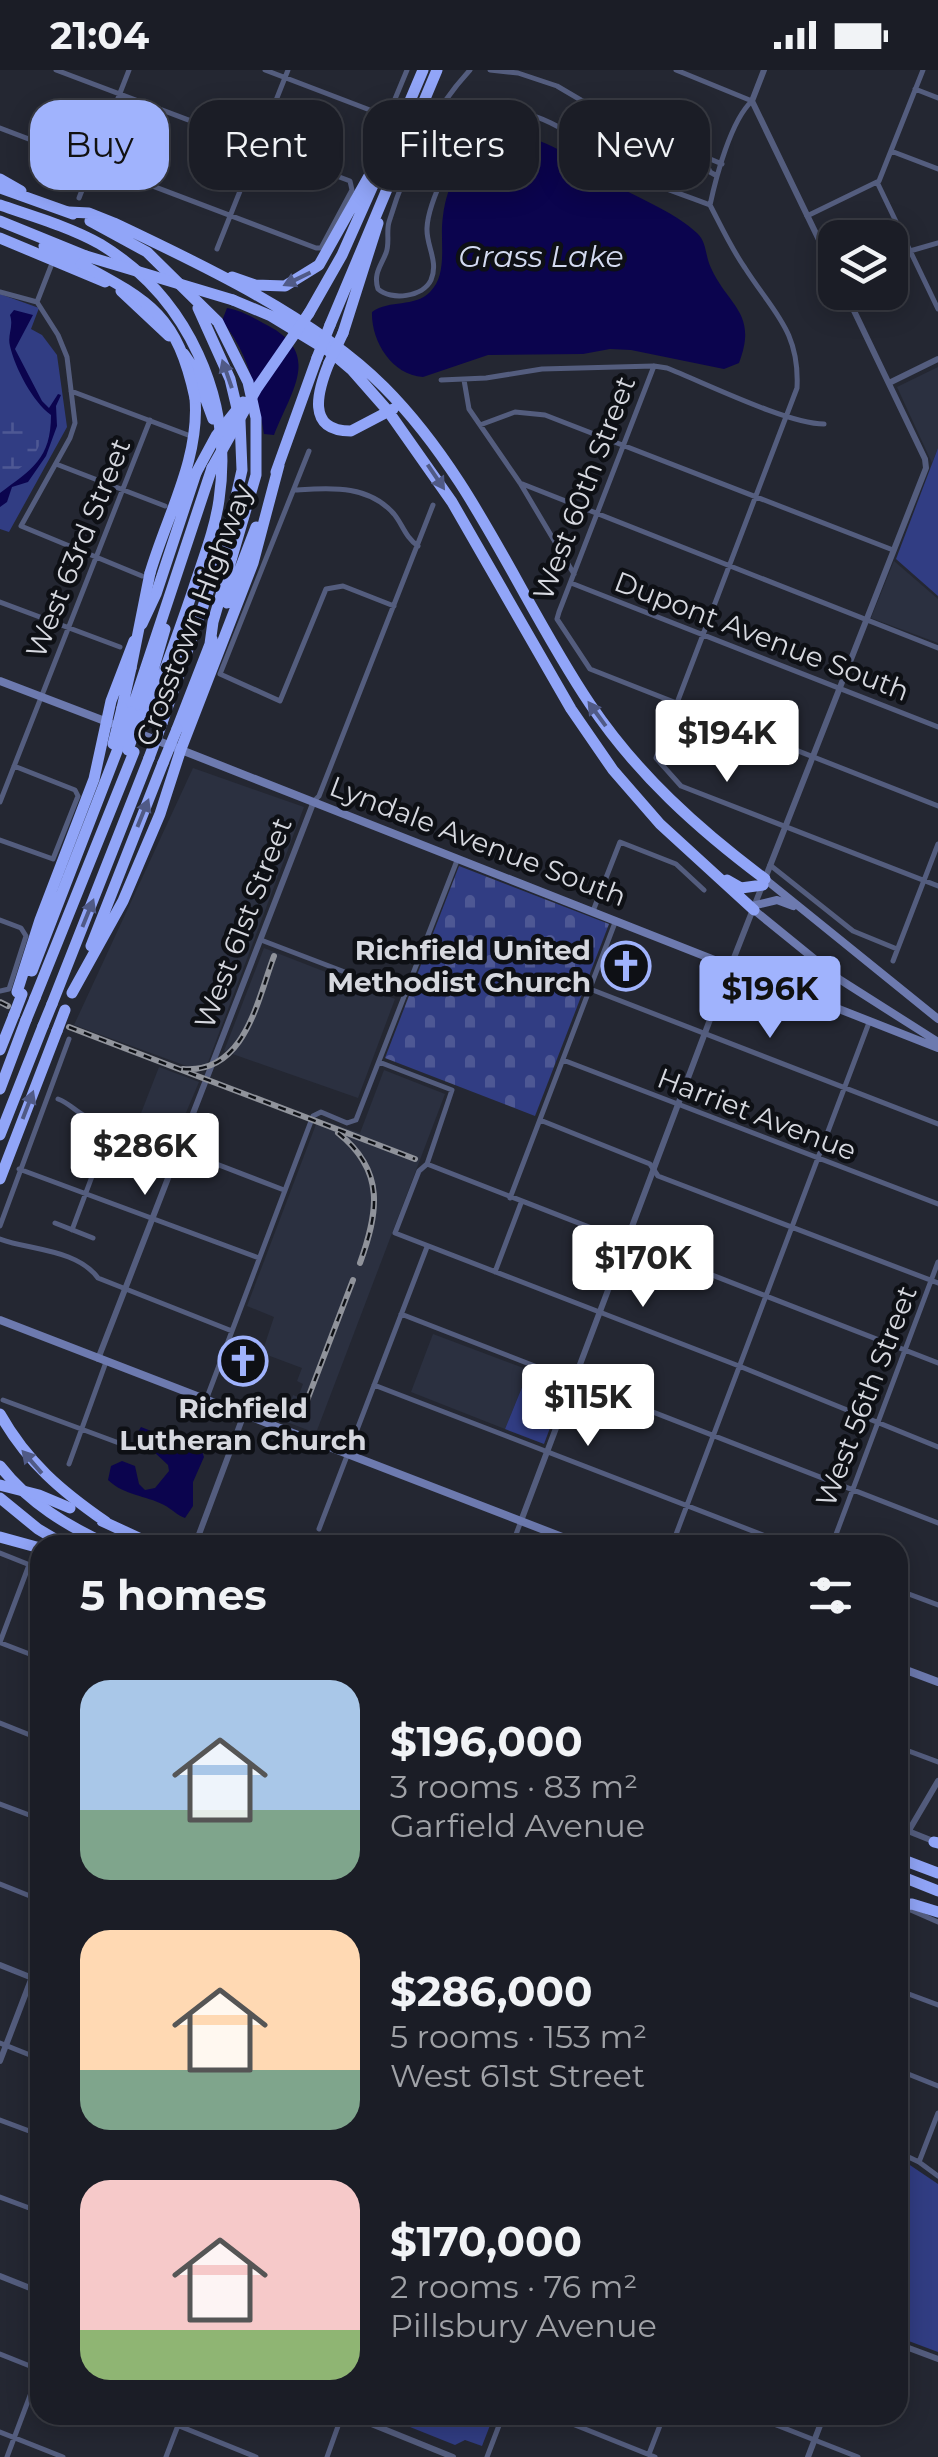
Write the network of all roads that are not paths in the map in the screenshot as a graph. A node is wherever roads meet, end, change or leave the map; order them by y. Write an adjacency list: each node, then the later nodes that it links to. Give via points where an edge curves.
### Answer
1 (56, 70): 15 (street)
2 (128, 70): 15 (street)
3 (265, 70): 13 (street)
4 (288, 70): 13 (street)
5 (407, 70): 13 (street, via 388,114)
6 (423, 70): 19 (highway, Crosstown Highway)
7 (437, 70): 20 (highway, Crosstown Highway)
8 (470, 70): 21 (street)
9 (490, 70): 22 (street, via 544,80)
10 (676, 70): 23 (street)
11 (764, 70): 23 (street)
12 (923, 70): 14 (street)
13 (285, 78): 18 (street)
14 (916, 89): 16 (street); 28 (street)
15 (119, 94): 17 (street); 25 (street)
16 (938, 98)
17 (117, 100)
18 (276, 100)
19 (410, 100)
20 (424, 100)
21 (444, 100)
22 (580, 100)
23 (752, 100): 30 (street); 53 (street)
24 (539, 119): 50 (street, via 634,175)
25 (189, 120)
26 (0, 128): 27 (street)
27 (30, 139)
28 (891, 151): 31 (street); 36 (street)
29 (710, 158): 30 (street)
30 (722, 164): 33 (street)
31 (938, 169)
32 (710, 172): 33 (street)
33 (716, 176): 50 (street)
34 (343, 178): 52 (street, via 352,185 321,248)
35 (0, 179): 47 (highway)
36 (876, 182): 53 (street); 60 (street)
37 (363, 187): 59 (highway, one-way to 59, via 319,265 286,286 255,285)
38 (0, 188): 47 (highway)
39 (83, 190): 48 (street)
40 (164, 190): 52 (street)
41 (241, 190): 52 (street)
42 (371, 190): 74 (highway, Crosstown Highway, bridge, via 309,313)
43 (385, 190): 69 (highway, Crosstown Highway, bridge, via 330,325)
44 (388, 190): 69 (highway, bridge, via 342,333)
45 (402, 190): 46 (street, via 375,282 389,296 426,288 434,267 427,228)
46 (441, 190)
47 (28, 197): 51 (highway)
48 (80, 198)
49 (0, 205): 85 (highway, via 98,243 154,290 203,361)
50 (710, 205): 79 (street, via 790,332 797,375)
51 (69, 212): 59 (highway, via 90,213); 64 (highway, via 147,252)
52 (231, 215): 58 (street)
53 (808, 216): 55 (street)
54 (0, 223): 61 (highway)
55 (818, 237)
56 (0, 238): 85 (highway, via 114,286 146,312 195,370)
57 (938, 243): 60 (street)
58 (218, 250)
59 (170, 251): 78 (highway, via 320,335)
60 (910, 251): 66 (street)
61 (84, 260): 75 (highway, bridge, via 272,316 310,338); 102 (highway, bridge, via 166,322 180,343 195,398 191,454)
62 (51, 266): 65 (street)
63 (0, 292): 65 (street)
64 (187, 292): 109 (highway, via 218,322 234,350 248,382 258,446 252,496); 165 (highway, one-way to 64, bridge, via 162,724 226,541 242,470 230,379)
65 (37, 302): 76 (street, via 64,346)
66 (938, 309)
67 (854, 310): 73 (street)
68 (938, 359): 73 (street)
69 (323, 361): 80 (highway, via 318,396 326,422 351,431); 89 (highway, Crosstown Highway)
70 (654, 366): 72 (street, via 542,369); 79 (street); 86 (street, West 60th Street)
71 (442, 380): 72 (street)
72 (464, 380): 83 (street, Dupont Avenue South, via 465,400)
73 (889, 383): 98 (street, via 926,468)
74 (257, 388): 116 (highway, Crosstown Highway, bridge, via 212,468); 117 (highway, bridge, via 232,413 196,473 156,594 118,676)
75 (370, 390): 77 (highway); 80 (highway)
76 (71, 391): 81 (street); 88 (street, via 74,430)
77 (388, 411): 78 (highway); 80 (highway); 131 (highway, one-way to 131, via 446,493 605,758 636,799)
78 (406, 412): 133 (highway, one-way to 78, via 679,810 615,738 462,487)
79 (787, 416): 82 (street); 93 (street)
80 (373, 418)
81 (150, 420): 84 (street); 91 (street, West 63rd Street)
82 (824, 424)
83 (480, 425): 86 (street, via 535,412); 90 (street, Dupont Avenue South)
84 (188, 434)
85 (221, 436): 116 (highway, via 212,533)
86 (624, 446): 93 (street); 96 (street, West 60th Street)
87 (308, 450): 92 (street)
88 (55, 463): 91 (street); 99 (street, via 21,526)
89 (278, 466): 109 (highway, Crosstown Highway); 120 (highway, via 253,564)
90 (520, 482): 96 (street); 101 (street, Dupont Avenue South)
91 (122, 490): 95 (street); 99 (street, West 63rd Street)
92 (294, 490): 97 (street, via 365,494 394,514); 105 (street, via 220,674 280,701 326,590 343,586)
93 (756, 496): 98 (street); 100 (street)
94 (433, 505): 97 (street, West 61st Street)
95 (165, 506)
96 (598, 514): 100 (street); 101 (street, West 60th Street)
97 (418, 546): 105 (street, West 61st Street)
98 (893, 550): 106 (street)
99 (95, 558): 102 (street); 107 (street, West 63rd Street)
100 (728, 566): 106 (street); 108 (street)
101 (574, 574): 103 (street, West 60th Street)
102 (146, 575): 116 (highway, bridge, via 131,668)
103 (571, 582): 108 (street, Dupont Avenue South); 115 (street, West 60th Street, via 560,625 590,669)
104 (0, 602): 107 (street)
105 (394, 606): 123 (street, West 61st Street)
106 (866, 620): 111 (street); 113 (street)
107 (68, 627): 110 (street); 114 (street, West 63rd Street)
108 (702, 633): 113 (street, Dupont Avenue South); 115 (street)
109 (210, 644): 148 (highway, Crosstown Highway, one-way to 109, bridge)
110 (120, 648)
111 (938, 648)
112 (0, 681): 114 (main road, Lyndale Avenue South)
113 (839, 688): 118 (street, Dupont Avenue South); 121 (street)
114 (40, 696): 117 (main road, Lyndale Avenue South); 122 (street, West 63rd Street)
115 (674, 704): 121 (street); 126 (street, via 656,758 681,786)
116 (135, 713): 119 (highway, Crosstown Highway, bridge)
117 (108, 722): 120 (main road, Lyndale Avenue South); 147 (highway)
118 (938, 727)
119 (124, 748): 147 (highway, Crosstown Highway); 147 (highway, via 126,766)
120 (180, 749): 123 (main road, Lyndale Avenue South); 148 (highway, via 123,901)
121 (812, 758): 125 (street); 126 (street)
122 (14, 766): 124 (street, West 63rd Street); 127 (street, via 78,792 53,859)
123 (314, 801): 129 (main road, Lyndale Avenue South); 141 (street, West 61st Street)
124 (0, 802)
125 (938, 806)
126 (785, 827): 130 (street); 132 (street)
127 (0, 840)
128 (938, 844): 132 (street)
129 (458, 858): 137 (main road, Lyndale Avenue South); 149 (street)
130 (770, 865): 133 (street); 142 (street, via 853,931)
131 (706, 867): 133 (highway, via 741,888); 136 (highway)
132 (924, 880): 134 (street); 142 (street)
133 (764, 882): 136 (street); 138 (main road)
134 (938, 886)
135 (704, 890): 137 (street, via 676,864 620,842)
136 (755, 907): 138 (main road, via 778,900); 144 (street); 155 (main road, via 848,986)
137 (593, 911): 140 (main road, Lyndale Avenue South)
138 (806, 913): 151 (main road)
139 (0, 920): 147 (street, via 26,936)
140 (616, 920): 144 (main road, Lyndale Avenue South); 145 (street)
141 (260, 940): 149 (street); 166 (street, West 61st Street)
142 (897, 949): 143 (street)
143 (892, 961)
144 (731, 965): 152 (main road, Lyndale Avenue South); 153 (street)
145 (590, 989): 153 (street); 157 (street)
146 (0, 991): 147 (street)
147 (21, 993): 150 (highway, bridge)
148 (72, 993): 174 (highway, Crosstown Highway, one-way to 148, bridge)
149 (404, 995): 158 (street)
150 (17, 1016): 156 (highway); 160 (highway)
151 (938, 1019)
152 (870, 1020): 155 (main road, Lyndale Avenue South); 159 (street)
153 (705, 1034): 159 (street); 162 (street)
154 (69, 1039): 172 (street)
155 (938, 1045)
156 (1, 1048)
157 (563, 1060): 162 (street, Harriet Avenue); 163 (street)
158 (379, 1062): 171 (street, via 452,1090); 175 (street, via 356,1120 317,1112)
159 (844, 1088): 164 (street); 169 (street)
160 (0, 1089)
161 (58, 1099): 166 (street, via 82,1115)
162 (678, 1105): 169 (street, Harriet Avenue); 173 (street)
163 (540, 1120): 173 (street); 177 (street)
164 (938, 1124)
165 (0, 1135)
166 (178, 1148): 175 (street); 180 (street, West 61st Street)
167 (84, 1149): 168 (street)
168 (100, 1155): 170 (street); 176 (street)
169 (817, 1158): 179 (street, Harriet Avenue); 183 (street)
170 (124, 1164)
171 (427, 1164): 177 (street); 188 (street, via 395,1233)
172 (19, 1168): 176 (street); 182 (street)
173 (654, 1169): 183 (street); 187 (street)
174 (0, 1179)
175 (284, 1190): 189 (street)
176 (86, 1194): 180 (street); 184 (street)
177 (510, 1198): 178 (street)
178 (521, 1203): 187 (street); 191 (street)
179 (938, 1204)
180 (151, 1219): 189 (street); 193 (street, West 61st Street)
181 (55, 1223): 184 (street)
182 (0, 1226)
183 (791, 1228): 192 (street); 194 (street)
184 (72, 1230): 185 (street)
185 (93, 1238)
186 (0, 1239): 193 (street, via 91,1268)
187 (626, 1243): 194 (street); 195 (street)
188 (428, 1246): 191 (street); 196 (street)
189 (259, 1258): 198 (street)
190 (938, 1262): 192 (street, West 56th Street)
191 (495, 1272): 195 (street)
192 (934, 1282): 199 (street, West 56th Street)
193 (124, 1289): 198 (street); 200 (street, West 61st Street)
194 (766, 1297): 199 (street); 202 (street)
195 (600, 1312): 202 (street); 203 (street)
196 (401, 1314): 203 (street); 204 (street)
197 (0, 1320): 200 (main road)
198 (232, 1331): 206 (street)
199 (905, 1350): 201 (street); 209 (street, West 56th Street)
200 (102, 1361): 206 (main road); 210 (street)
201 (938, 1363)
202 (740, 1366): 209 (street); 211 (street)
203 (574, 1382): 211 (street); 214 (street)
204 (374, 1385): 214 (street); 215 (street)
205 (4, 1400): 210 (street)
206 (206, 1400): 208 (main road)
207 (0, 1414): 221 (highway, one-way to 207, via 32,1463)
208 (244, 1414): 215 (main road); 229 (street)
209 (878, 1421): 213 (street); 219 (street, West 56th Street)
210 (81, 1430): 212 (street); 216 (street)
211 (712, 1437): 219 (street); 222 (street)
212 (127, 1446)
213 (938, 1446)
214 (547, 1452): 222 (street); 223 (street)
215 (348, 1454): 223 (main road); 225 (street)
216 (68, 1464)
217 (0, 1466): 227 (highway, via 42,1508)
218 (0, 1485): 221 (highway, bridge)
219 (852, 1490): 224 (street); 234 (street, West 56th Street)
220 (0, 1498): 226 (highway)
221 (72, 1504): 228 (highway)
222 (687, 1506): 232 (street); 233 (street)
223 (521, 1520): 230 (street); 231 (main road)
224 (938, 1523)
225 (319, 1529)
226 (48, 1535)
227 (91, 1535)
228 (133, 1535)
229 (199, 1535)
230 (516, 1535)
231 (559, 1535)
232 (676, 1535)
233 (763, 1535)
234 (836, 1535)
235 (0, 1536): 236 (highway)
236 (30, 1545)
237 (0, 1553): 238 (street)
238 (29, 1565): 241 (street)
239 (908, 1594): 240 (street)
240 (938, 1605)
241 (0, 1642): 242 (street)
242 (30, 1654)
243 (908, 1671): 244 (main road)
244 (938, 1682)
245 (0, 1723): 246 (street)
246 (30, 1734)
247 (908, 1751): 248 (street)
248 (938, 1762)
249 (938, 1781): 252 (street)
250 (0, 1804): 251 (street)
251 (30, 1815)
252 (908, 1821)
253 (908, 1833): 254 (street)
254 (937, 1843)
255 (908, 1862): 256 (highway)
256 (938, 1874)
257 (908, 1879): 259 (highway)
258 (0, 1884): 260 (street)
259 (938, 1891)
260 (30, 1896)
261 (908, 1904): 263 (highway)
262 (908, 1908): 264 (street)
263 (938, 1912)
264 (938, 1922)
265 (0, 1965): 266 (street)
266 (30, 1978)
267 (30, 1992): 270 (street)
268 (908, 1994): 269 (street)
269 (938, 2006)
270 (3, 2044): 271 (street); 272 (street)
271 (30, 2055)
272 (0, 2062)
273 (908, 2074): 274 (street)
274 (938, 2086)
275 (938, 2113): 279 (street)
276 (0, 2120): 277 (street)
277 (30, 2131)
278 (908, 2157): 279 (street)
279 (919, 2162): 280 (street)
280 (938, 2176)
281 (0, 2197): 282 (street)
282 (30, 2208)
283 (0, 2276): 284 (street)
284 (30, 2288)
285 (908, 2348): 287 (street)
286 (0, 2354): 288 (street)
287 (938, 2359)
288 (30, 2366)
289 (30, 2396): 299 (street)
290 (178, 2425): 304 (street); 305 (street)
291 (341, 2425): 306 (street)
292 (371, 2425): 307 (street)
293 (499, 2425): 308 (street)
294 (575, 2425): 301 (street)
295 (661, 2425): 301 (street)
296 (777, 2425): 300 (street)
297 (820, 2425): 300 (street)
298 (0, 2432): 299 (street)
299 (14, 2438): 302 (street); 303 (street)
300 (815, 2440): 309 (street); 310 (street)
301 (651, 2456)
302 (7, 2457)
303 (62, 2457)
304 (166, 2457)
305 (256, 2457)
306 (326, 2457)
307 (453, 2457)
308 (487, 2457)
309 (808, 2457)
310 (858, 2457)

